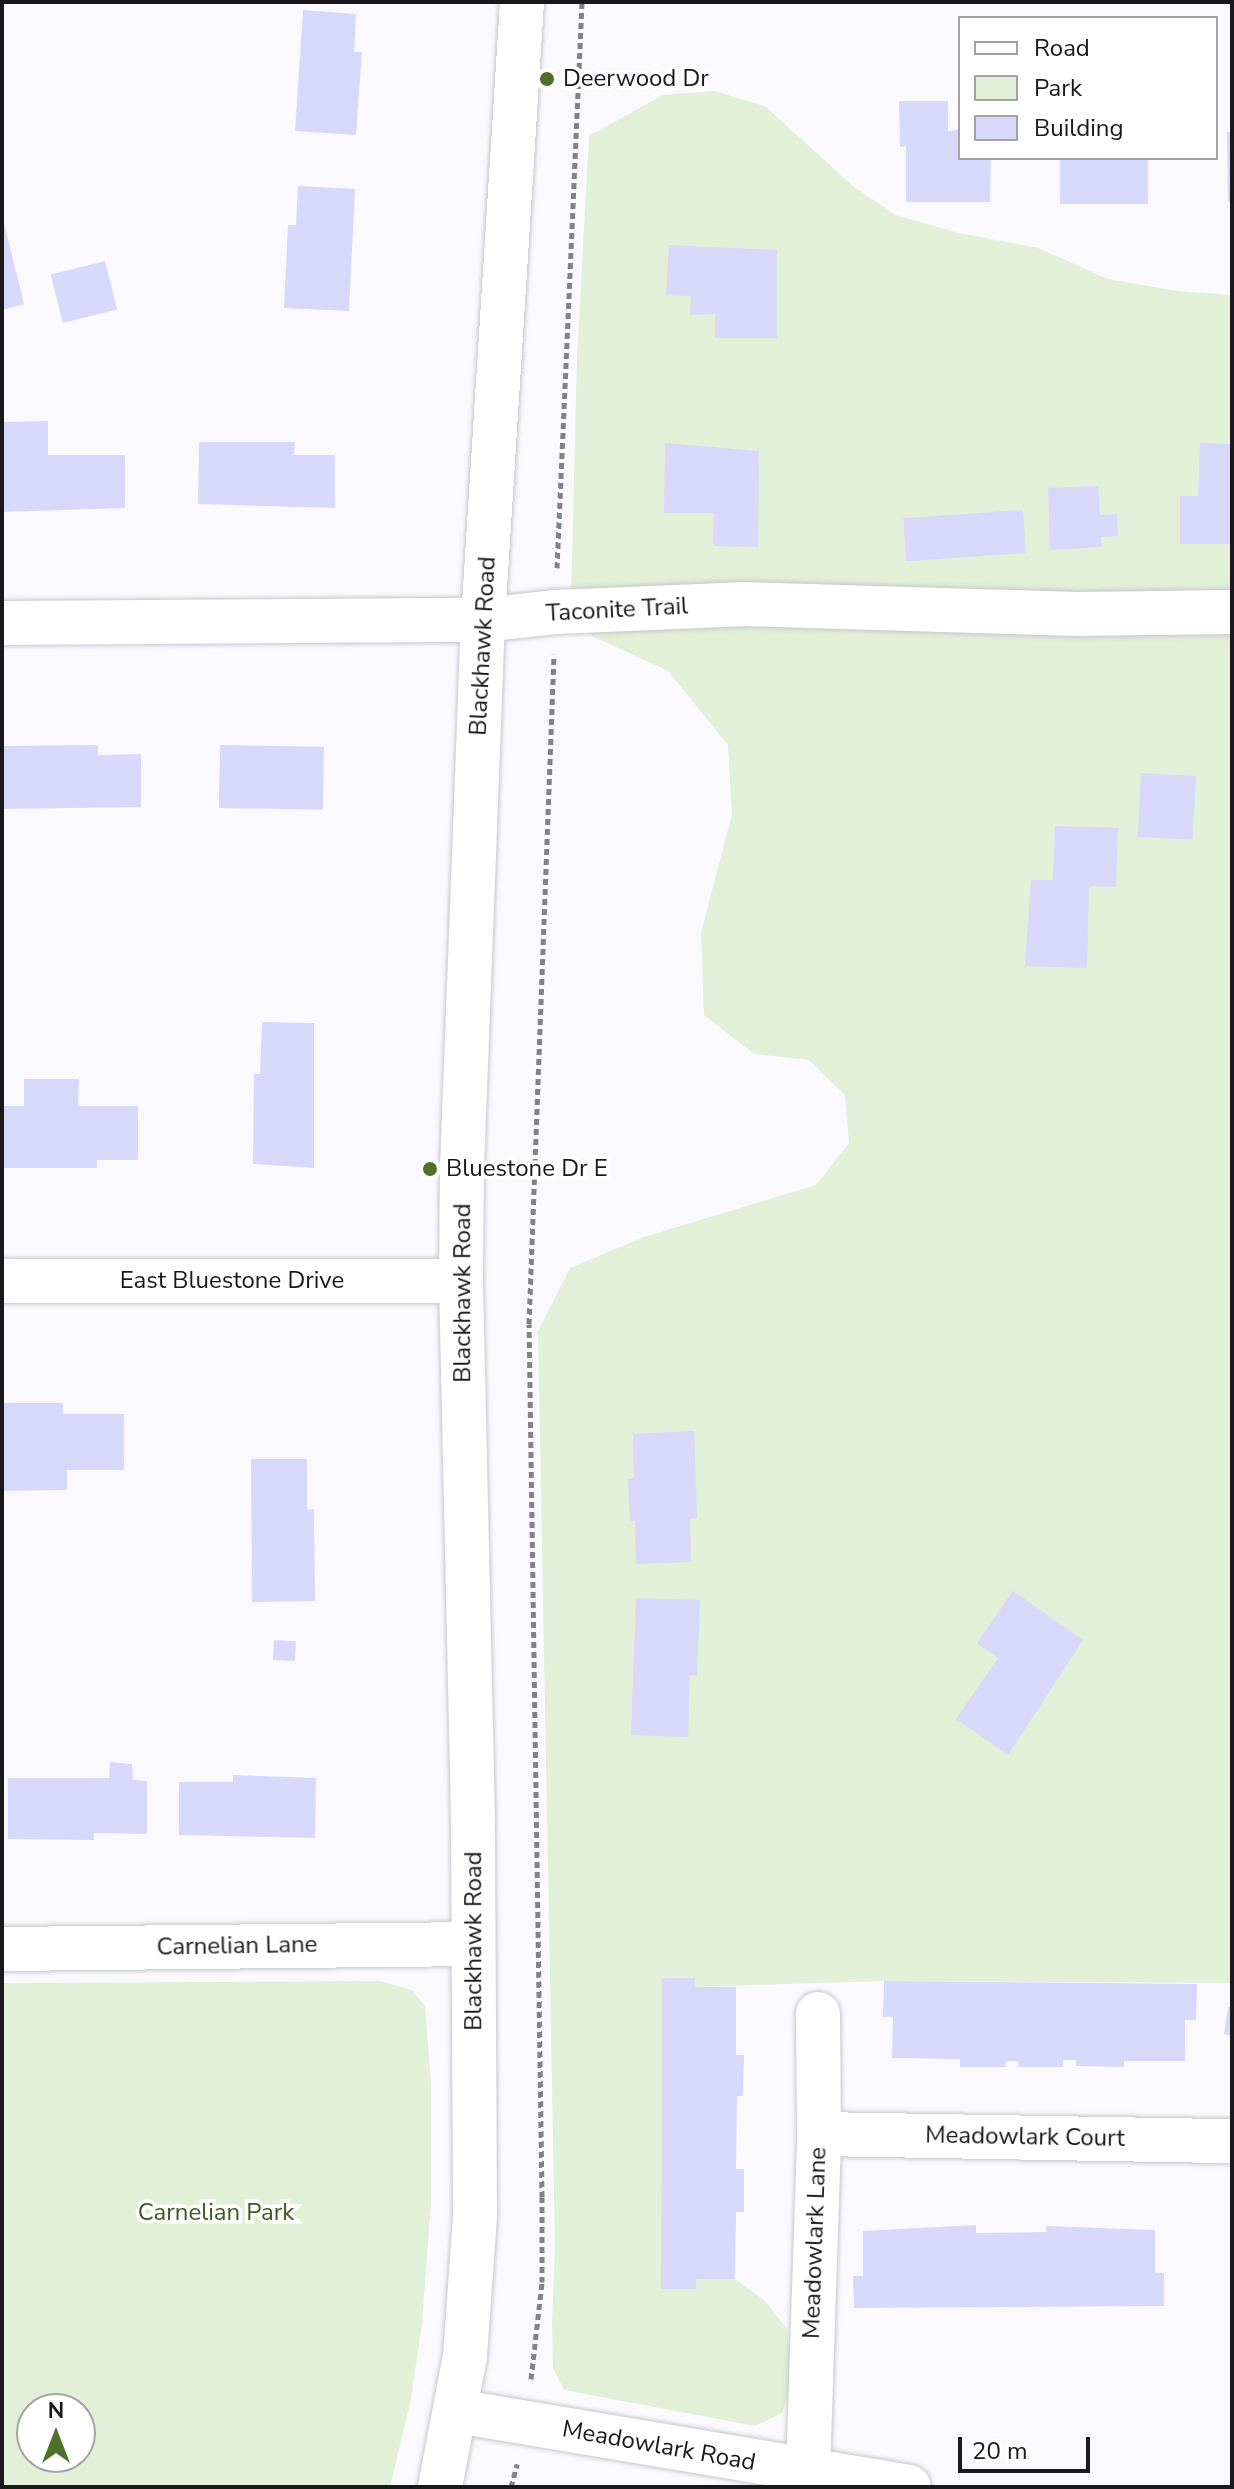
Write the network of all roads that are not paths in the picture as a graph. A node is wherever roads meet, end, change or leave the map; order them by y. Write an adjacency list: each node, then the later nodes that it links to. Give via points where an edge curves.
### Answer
1 (522, 2): 3 (street, Blackhawk Road)
2 (1232, 612): 3 (street, Taconite Trail, via 1077,614 742,604)
3 (483, 620): 4 (street, Taconite Trail); 6 (street, Blackhawk Road)
4 (2, 623)
5 (2, 1281): 6 (street, East Bluestone Drive)
6 (461, 1281): 7 (street, Blackhawk Road)
7 (472, 1944): 8 (street, Carnelian Lane); 12 (street, Blackhawk Road, via 475,2215)
8 (2, 1949)
9 (818, 2014): 10 (street, Meadowlark Lane)
10 (819, 2134): 11 (street, Meadowlark Court); 13 (street, Meadowlark Lane)
11 (1232, 2141)
12 (456, 2411): 13 (street, Meadowlark Road); 15 (street, Blackhawk Road)
13 (808, 2472): 14 (street, Meadowlark Road)
14 (890, 2486)
15 (440, 2487)

